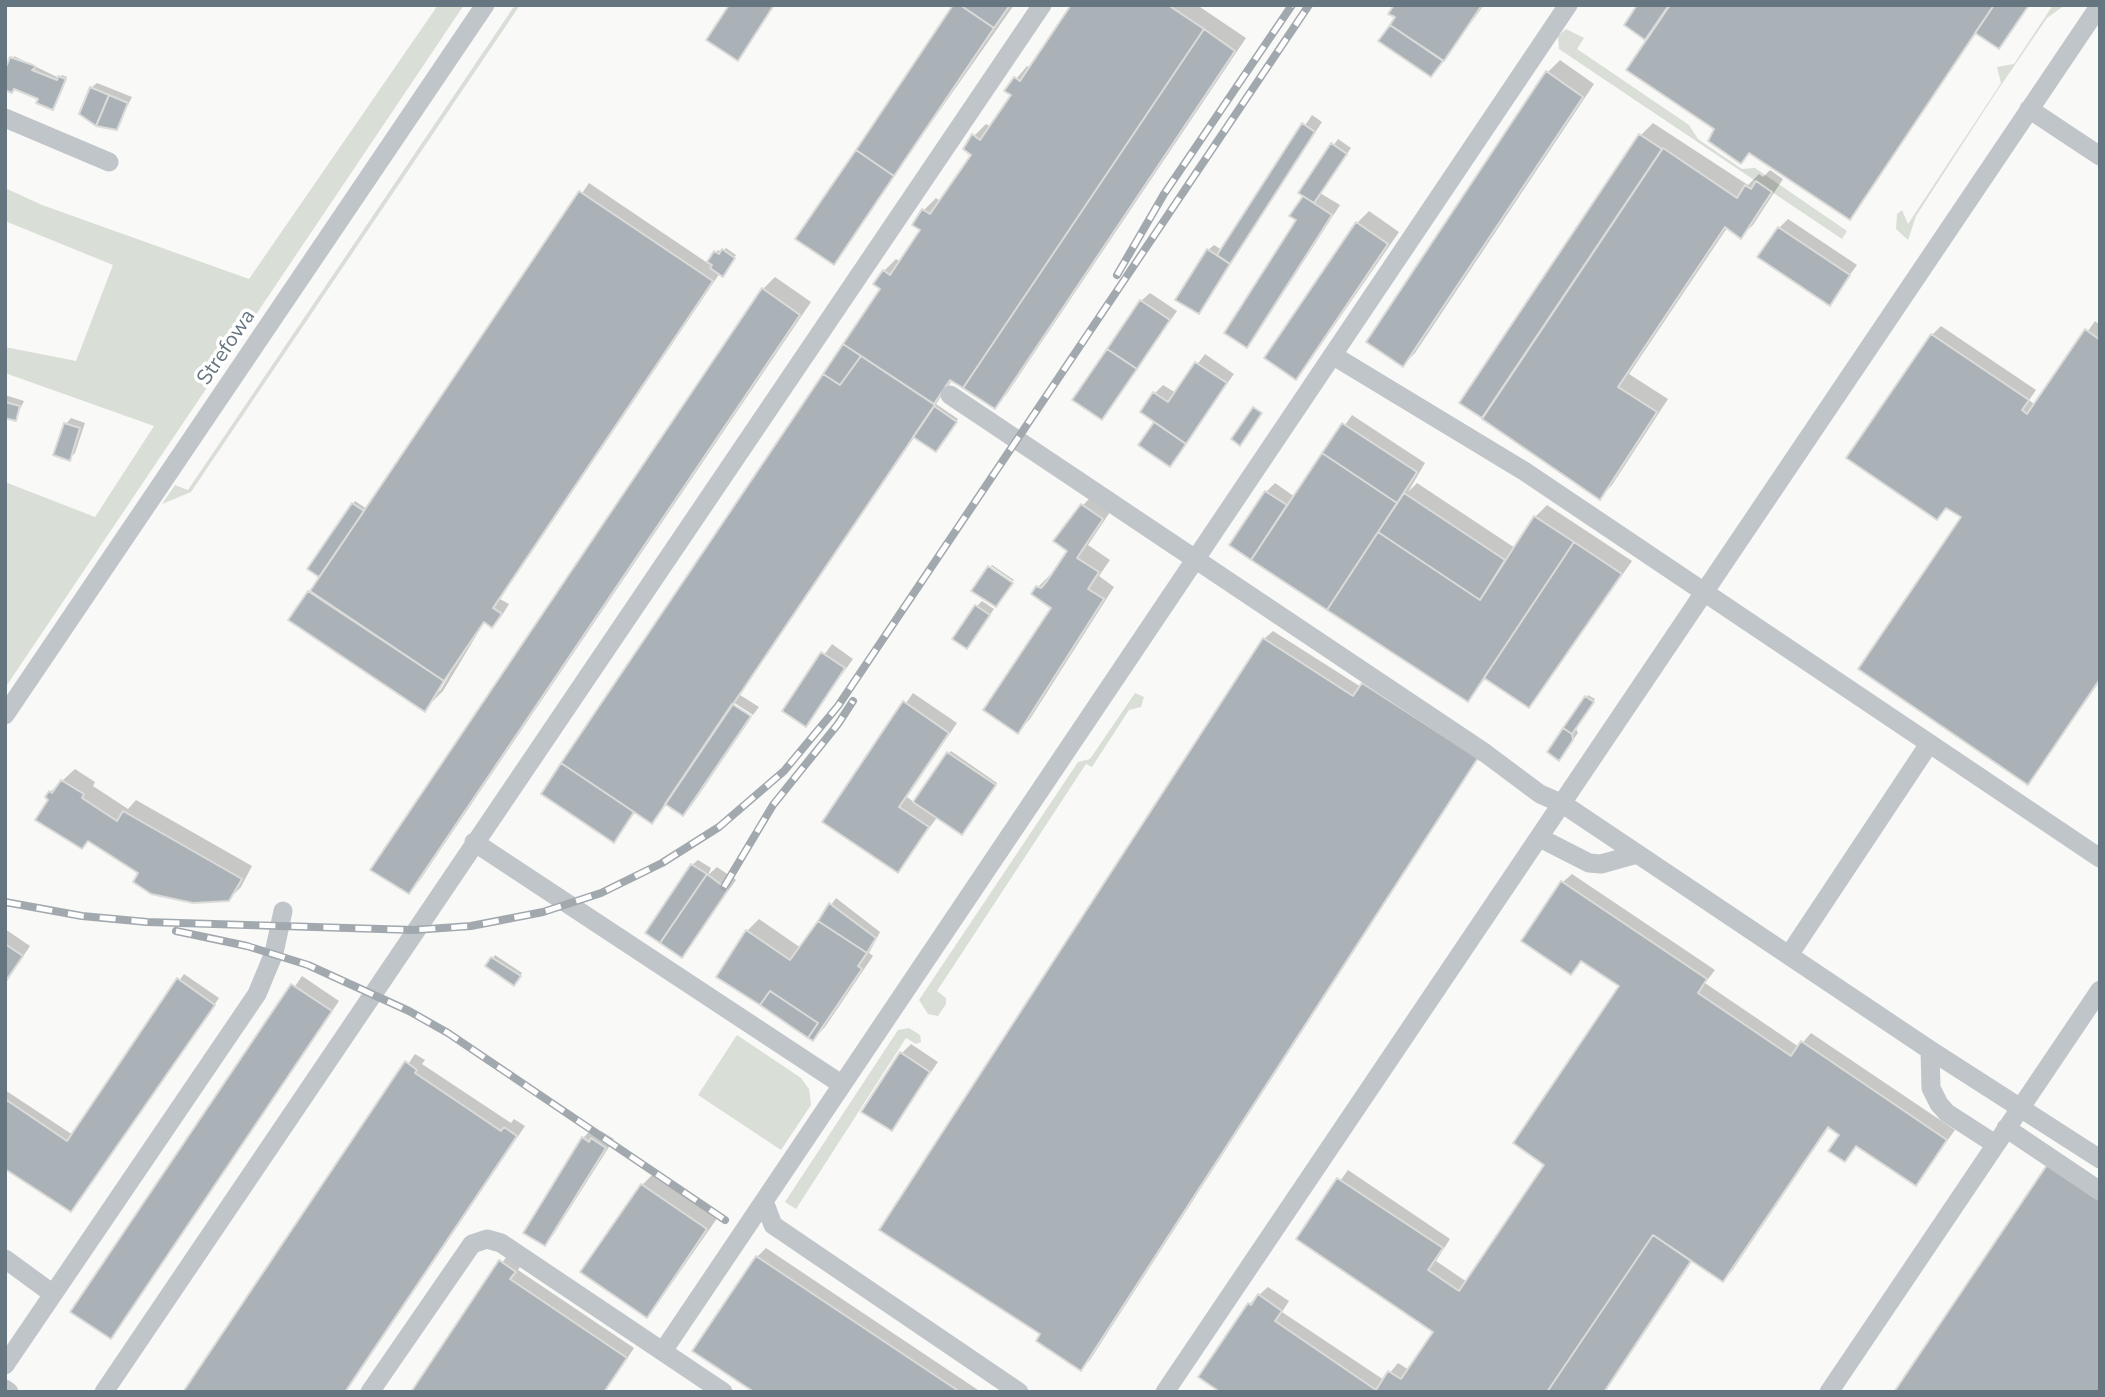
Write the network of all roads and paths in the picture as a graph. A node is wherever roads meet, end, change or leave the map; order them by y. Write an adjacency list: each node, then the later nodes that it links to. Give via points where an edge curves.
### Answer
1 (485, 5): 13 (street, Strefowa)
2 (1042, 5): 17 (street)
3 (1568, 5): 9 (street)
4 (2099, 5): 5 (street)
5 (2029, 109): 7 (street); 12 (street)
6 (5, 118): 8 (street)
7 (2100, 156)
8 (110, 162)
9 (1334, 356): 11 (street); 12 (street, via 1524,471)
10 (950, 395): 11 (street)
11 (1196, 560): 15 (street, via 1540,794); 24 (street)
12 (1703, 592): 14 (street); 15 (street)
13 (5, 715)
14 (1929, 744): 19 (street); 21 (street)
15 (1563, 804): 16 (street); 18 (street)
16 (1540, 838): 18 (street, via 1589,863); 38 (street)
17 (474, 842): 24 (street); 34 (street)
18 (1637, 854): 21 (street)
19 (2100, 858)
20 (283, 911): 31 (street, via 274,953 257,994)
21 (1789, 956): 23 (street)
22 (2100, 990): 25 (street)
23 (1930, 1049): 25 (street); 26 (street, via 1931,1088 1939,1104 1947,1113)
24 (841, 1084): 29 (street)
25 (2022, 1106): 26 (street); 27 (street)
26 (2000, 1136): 28 (street); 39 (street)
27 (2100, 1159)
28 (2100, 1191)
29 (764, 1200): 32 (street); 37 (street, via 773,1225)
30 (5, 1259): 31 (street)
31 (53, 1294): 33 (street)
32 (663, 1351): 35 (street, via 501,1242 487,1239 472,1244); 36 (street)
33 (5, 1365)
34 (104, 1392)
35 (370, 1392)
36 (723, 1392)
37 (1019, 1392)
38 (1165, 1392)
39 (1829, 1392)

